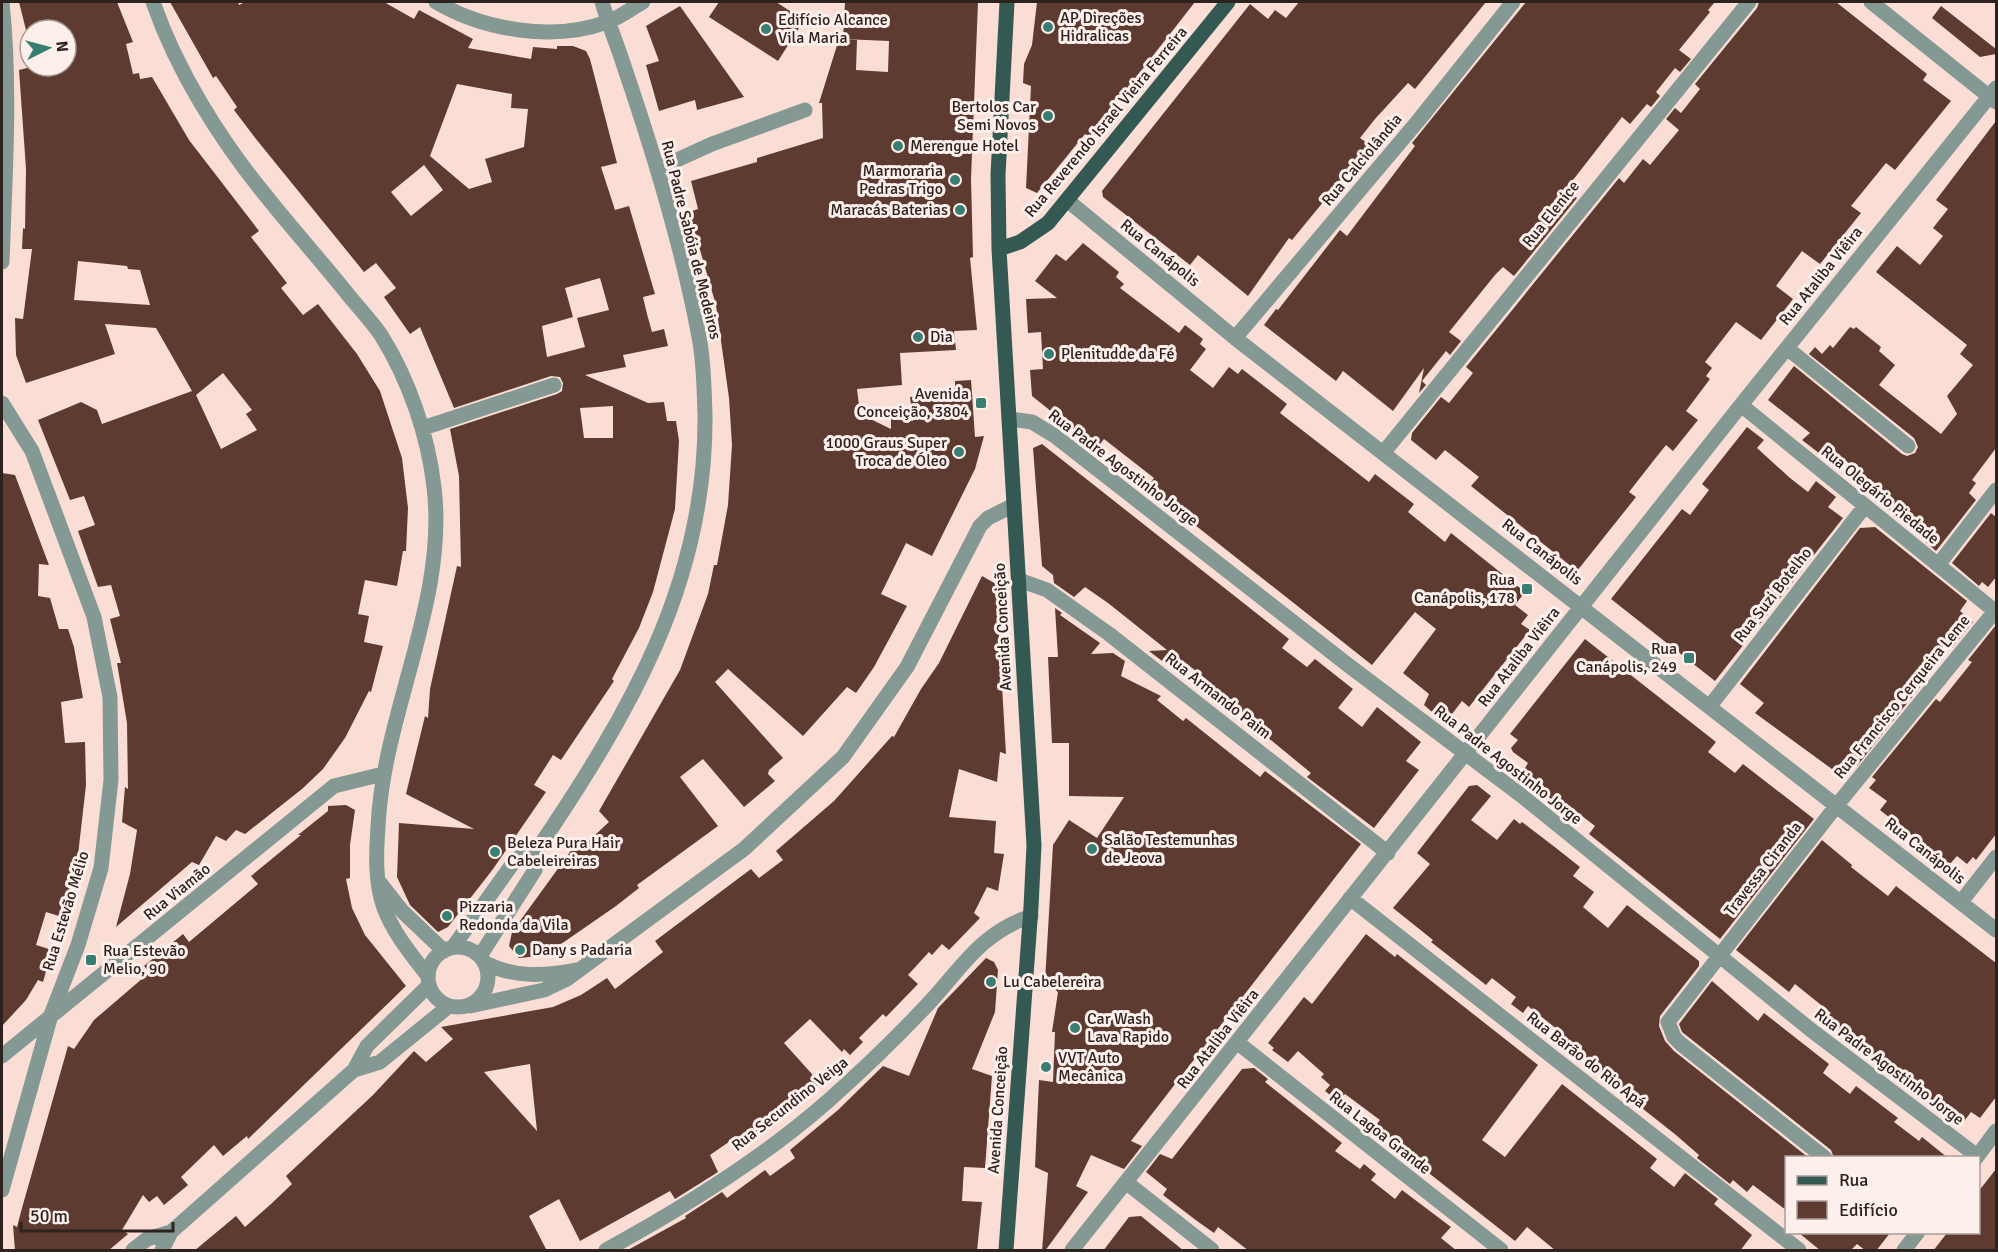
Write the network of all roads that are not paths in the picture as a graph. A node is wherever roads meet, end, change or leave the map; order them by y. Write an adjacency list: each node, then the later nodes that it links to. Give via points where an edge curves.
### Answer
1 (2, 2): 14 (street)
2 (153, 2): 25 (street, via 185,73 226,142 381,334)
3 (436, 2): 11 (street, via 452,11 528,32 572,32)
4 (602, 2): 11 (street, Rua Padre Sabóia de Medeiros)
5 (643, 2): 11 (street)
6 (1007, 2): 17 (main road, Avenida Conceição, via 998,175)
7 (1228, 2): 16 (main road, Rua Reverendo Israel Vieira Ferreira)
8 (1513, 2): 19 (street, Rua Calciolândia)
9 (1749, 2): 27 (street, Rua Elenice)
10 (1871, 2): 12 (street)
11 (608, 22): 15 (street, Rua Padre Sabóia de Medeiros)
12 (1994, 95): 20 (street, Rua Ataliba Viêira)
13 (805, 110): 15 (street)
14 (3, 132): 18 (street)
15 (657, 169): 39 (street, Rua Padre Sabóia de Medeiros, via 689,294 703,371 705,439 694,530 670,616 634,695 606,746)
16 (1067, 200): 17 (main road, Rua Reverendo Israel Vieira Ferreira, via 1038,232); 19 (street, Rua Canápolis)
17 (999, 249): 24 (main road, Avenida Conceição)
18 (2, 262)
19 (1235, 338): 27 (street, Rua Canápolis)
20 (1787, 348): 23 (street, Rua Ataliba Viêira); 26 (street)
21 (554, 385): 25 (street)
22 (2, 403): 54 (street, Rua Estevão Mélio, via 32,451 65,539 94,617 111,696 111,780 101,868 78,945)
23 (1741, 405): 30 (street, Rua Olegário Piedade); 33 (street, Rua Ataliba Viêira)
24 (1009, 419): 29 (main road, Avenida Conceição); 36 (street, Rua Padre Agostinho Jorge, via 1032,422 1050,432)
25 (423, 428): 37 (street, via 434,487 436,528 431,574)
26 (1908, 446)
27 (1384, 452): 33 (street, Rua Canápolis)
28 (1996, 490): 31 (street)
29 (1014, 505): 32 (main road, Avenida Conceição); 50 (street, via 988,518 976,532 907,667 843,757 744,849)
30 (1865, 506): 31 (street, Rua Olegário Piedade); 35 (street, Rua Suzi Botelho)
31 (1938, 565): 34 (street, Rua Olegário Piedade)
32 (1019, 580): 40 (street, Rua Armando Paim, via 1047,590 1109,634); 45 (main road, Avenida Conceição, via 1034,845)
33 (1582, 606): 35 (street, Rua Canápolis); 36 (street, Rua Ataliba Viêira)
34 (1996, 612): 38 (street, Rua Francisco Cerqueira Leme)
35 (1710, 706): 38 (street, Rua Canápolis)
36 (1466, 754): 40 (street, Rua Ataliba Viêira); 48 (street, Rua Padre Agostinho Jorge)
37 (383, 774): 42 (street); 54 (street, Rua Viamão, via 334,786)
38 (1837, 805): 44 (street, Rua Canápolis); 48 (street, Travessa Ciranda)
39 (537, 850): 47 (street, Rua Padre Sabóia de Medeiros, via 516,860); 49 (street, Rua Padre Sabóia de Medeiros, via 535,870)
40 (1388, 853): 43 (street, Rua Ataliba Viêira)
41 (1996, 857): 44 (street)
42 (378, 879): 47 (street, via 402,911); 51 (street, via 391,923)
43 (1350, 898): 55 (street, Rua Ataliba Viêira); 73 (street, Rua Barão do Rio Apá)
44 (1962, 902): 46 (street, Rua Canápolis)
45 (1031, 916): 68 (street, Rua Secundino Veiga, via 990,936 825,1103 686,1206); 69 (main road, Avenida Conceição)
46 (1996, 930)
47 (448, 949): 49 (street, via 471,950); 51 (street, via 433,961)
48 (1718, 956): 59 (street, Travessa Ciranda, via 1670,1017 1671,1033); 60 (street, Rua Padre Agostinho Jorge)
49 (482, 959): 50 (street, via 500,970 532,976); 53 (street, via 488,973 485,993)
50 (582, 969): 53 (street, via 544,990)
51 (429, 980): 52 (street, via 433,994); 57 (street, via 367,1047)
52 (449, 1006): 53 (street); 57 (street, via 380,1062)
53 (470, 1006)
54 (51, 1015): 56 (street, Rua Viamão); 63 (street, Rua Estevão Mélio)
55 (1238, 1043): 62 (street, Rua Ataliba Viêira); 72 (street, Rua Lagoa Grande)
56 (2, 1056)
57 (354, 1070): 64 (street)
58 (1996, 1131): 61 (street)
59 (1822, 1156)
60 (1975, 1156)
61 (1977, 1156)
62 (1127, 1183): 70 (street, Rua Ataliba Viêira); 71 (street)
63 (2, 1190)
64 (171, 1232): 66 (street, via 147,1239); 67 (street)
65 (1917, 1234): 74 (street)
66 (133, 1251)
67 (162, 1251)
68 (606, 1251)
69 (1006, 1251)
70 (1072, 1251)
71 (1212, 1251)
72 (1501, 1251)
73 (1799, 1251)
74 (1904, 1251)

